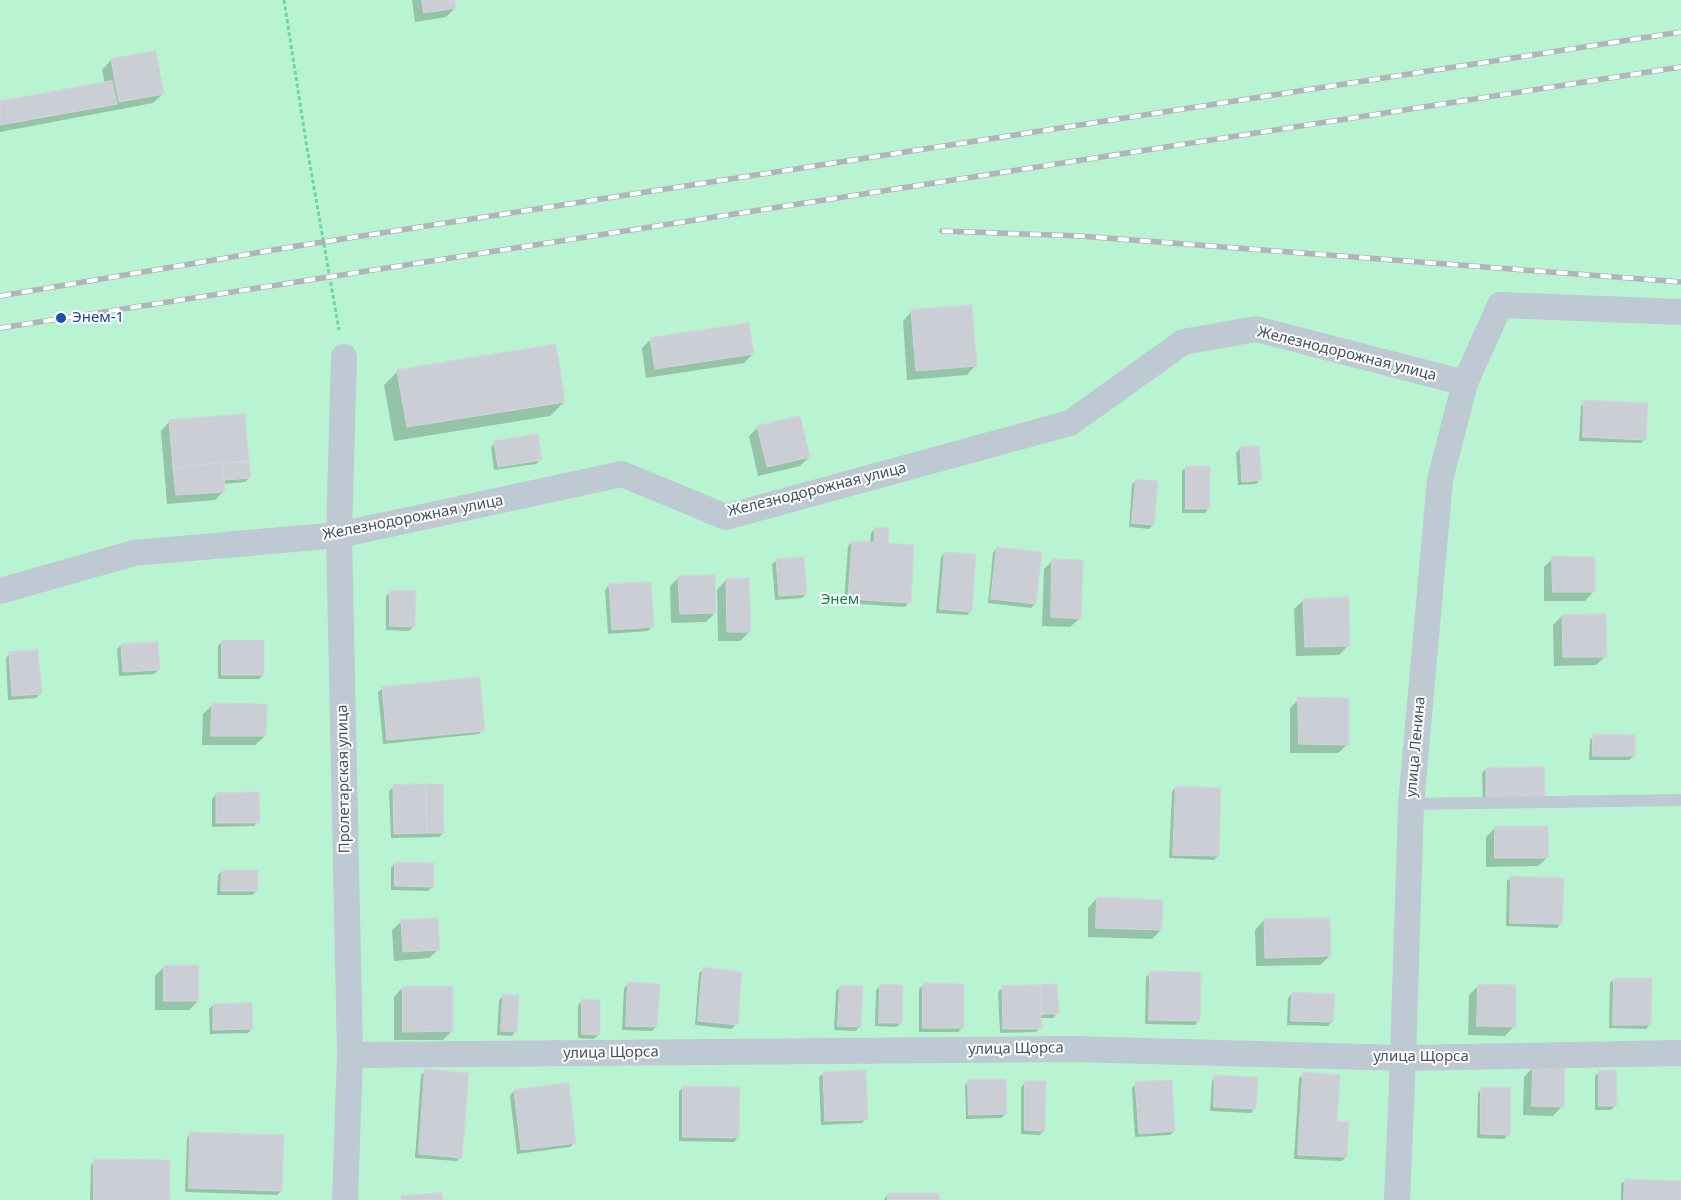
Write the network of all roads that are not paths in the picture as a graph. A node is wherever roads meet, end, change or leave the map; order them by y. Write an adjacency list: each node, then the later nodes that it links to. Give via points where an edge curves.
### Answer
1 (1681, 312): 3 (street, улица Ленина, via 1500,305)
2 (344, 358): 4 (street, Пролетарская улица)
3 (1465, 383): 4 (street, Железнодорожная улица, via 1256,329 1183,342 1070,423 726,517 622,474); 7 (street, улица Ленина, via 1440,480)
4 (339, 535): 5 (street, Железнодорожная улица, via 134,553); 9 (street, Пролетарская улица)
5 (0, 591)
6 (1681, 800): 7 (lane)
7 (1411, 804): 10 (street, улица Ленина)
8 (1681, 1053): 10 (street, улица Щорса)
9 (350, 1055): 10 (street, улица Щорса, via 1074,1049); 11 (street, Пролетарская улица)
10 (1403, 1058): 12 (street, улица Ленина)
11 (345, 1200)
12 (1396, 1200)

